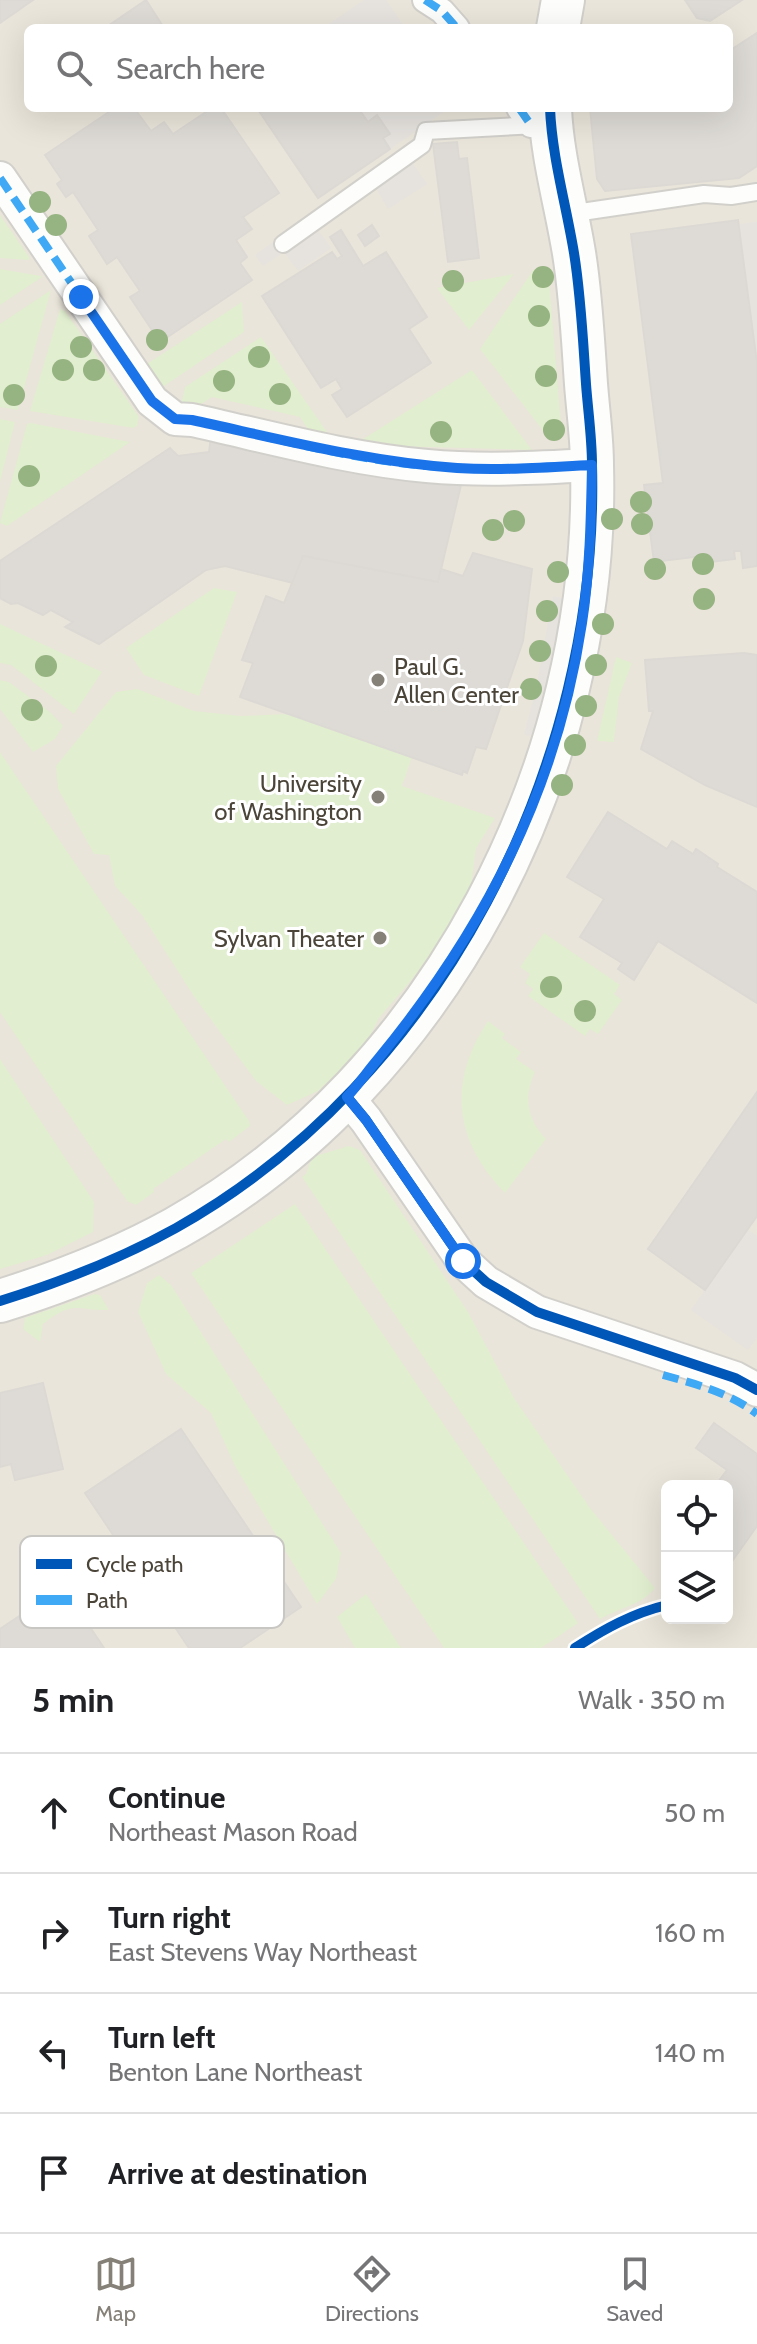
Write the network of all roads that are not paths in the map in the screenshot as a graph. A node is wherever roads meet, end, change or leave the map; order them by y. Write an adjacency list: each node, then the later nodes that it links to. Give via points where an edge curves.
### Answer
1 (425, 0): 3 (street)
2 (563, 0): 4 (street)
3 (453, 24)
4 (559, 24)
5 (538, 116): 8 (street); 9 (lane, via 426,131 422,145 408,157)
6 (0, 178): 10 (street, via 152,401 175,419 424,466 496,470)
7 (757, 192): 8 (lane, via 704,194)
8 (566, 214): 10 (street, via 575,256)
9 (283, 244)
10 (592, 465): 11 (street, via 582,623 563,712 528,818 499,880 443,975)
11 (347, 1097): 12 (street, via 247,1180 179,1226 96,1267); 13 (street, via 463,1261 486,1282 537,1312)
12 (0, 1301)
13 (757, 1390)

